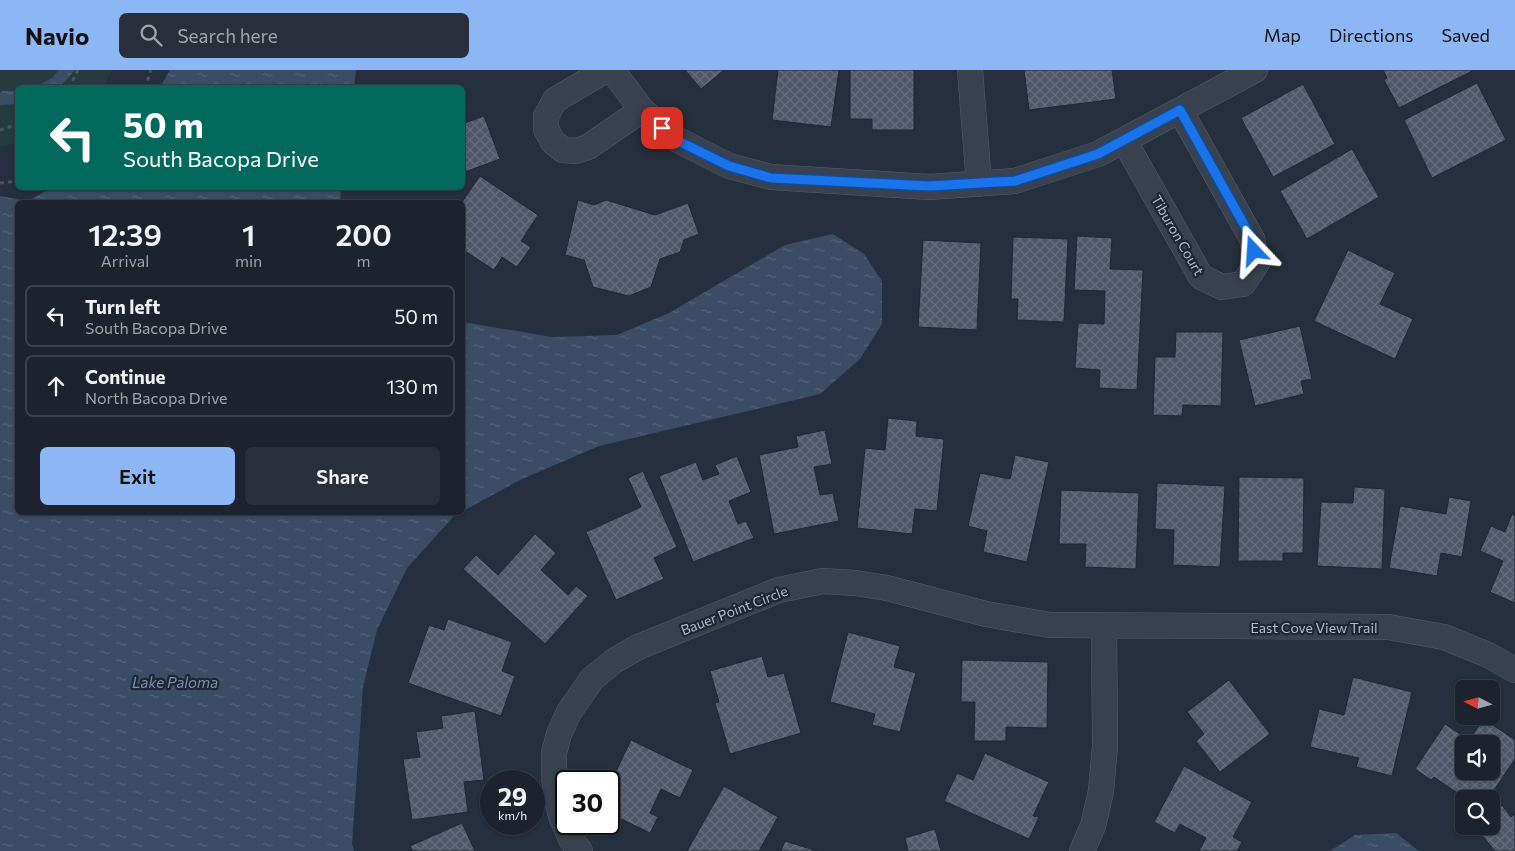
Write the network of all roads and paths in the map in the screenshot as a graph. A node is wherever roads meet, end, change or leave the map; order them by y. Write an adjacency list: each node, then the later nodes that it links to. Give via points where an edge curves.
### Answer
1 (78, 70): 7 (path)
2 (151, 70): 8 (path)
3 (606, 70): 9 (street, via 555,100 546,116 546,129 553,142 563,150 576,152)
4 (612, 70): 9 (street)
5 (970, 70): 16 (street)
6 (1255, 70): 10 (street)
7 (71, 85)
8 (146, 85)
9 (642, 110): 16 (street, via 672,138 729,166 771,178 929,186)
10 (1180, 110): 13 (street); 13 (street, Tiburon Court, via 1252,239 1257,263 1243,284 1222,287 1201,277)
11 (15, 125): 12 (path)
12 (0, 130)
13 (1124, 140): 16 (street, via 1098,154 1015,181)
14 (15, 181): 15 (path)
15 (0, 183)
16 (979, 184)
17 (1104, 626): 18 (street, East Cove View Trail, via 1388,627 1444,637); 19 (street, Bauer Point Circle, via 1050,625 1004,618 887,588 824,581 779,590 638,647 592,679 569,712 559,734 554,753 556,798 571,839); 20 (street, via 1105,746 1101,790 1093,826)
18 (1515, 670)
19 (580, 851)
20 (1082, 851)

